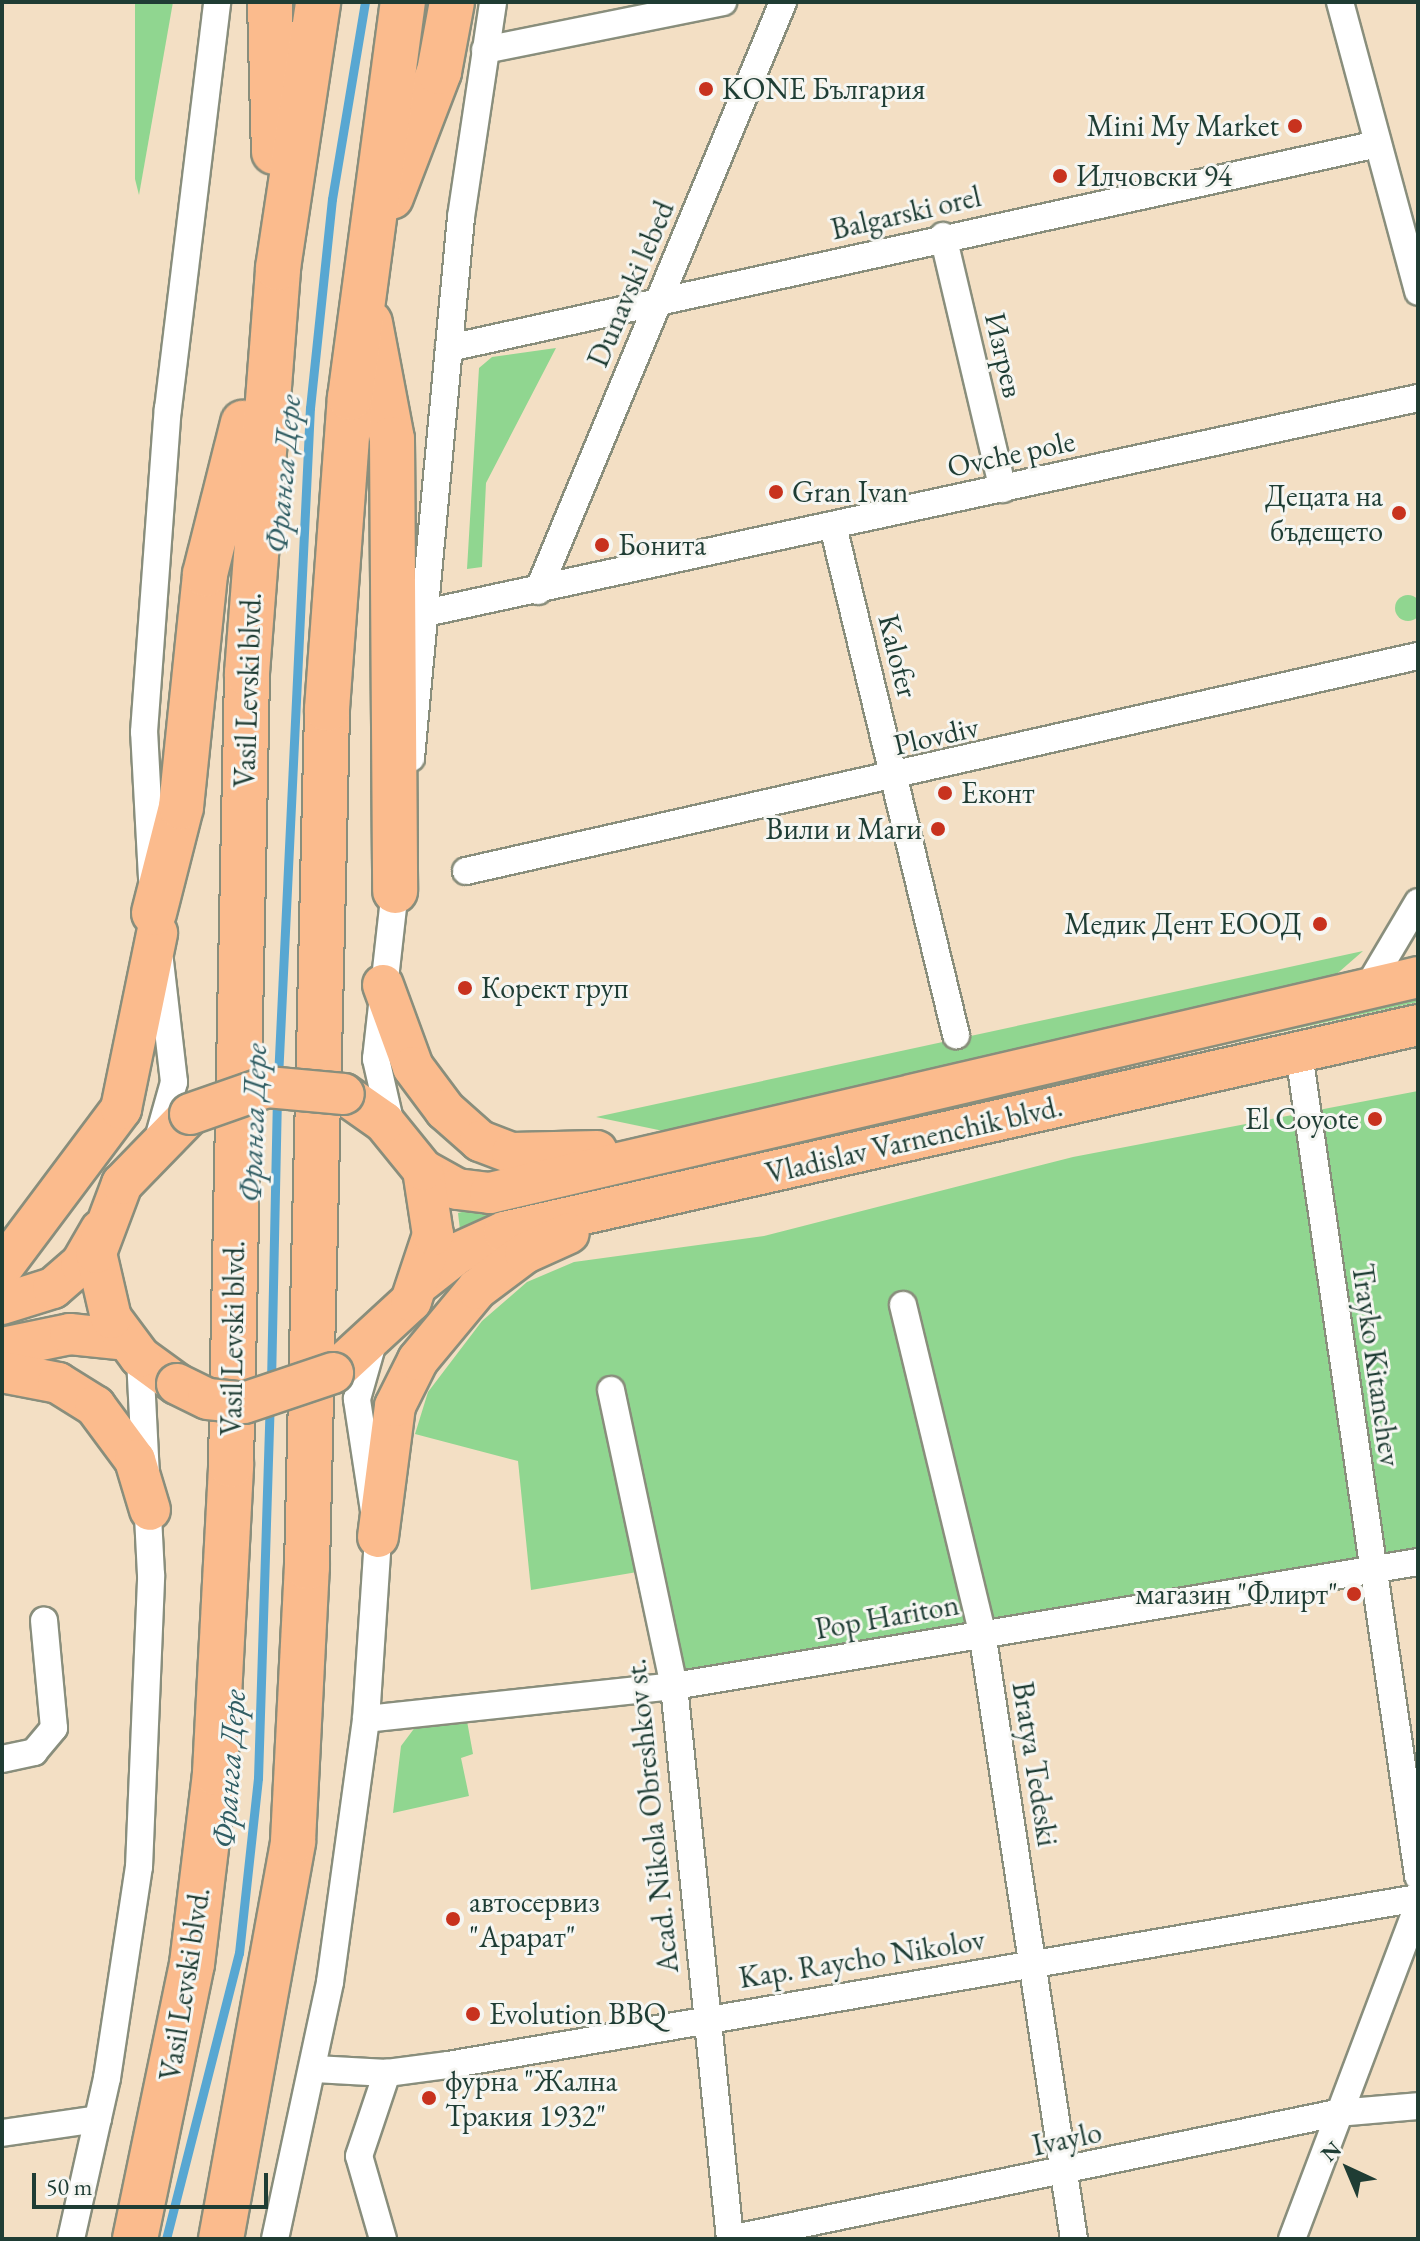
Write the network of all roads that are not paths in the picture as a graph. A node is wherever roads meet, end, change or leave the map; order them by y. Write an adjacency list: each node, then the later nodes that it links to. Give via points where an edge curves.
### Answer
1 (217, 2): 28 (street, via 168,409 144,732)
2 (270, 2): 14 (highway)
3 (318, 2): 14 (highway, Vasil Levski blvd.)
4 (403, 2): 13 (highway)
5 (452, 2): 13 (highway, via 432,95)
6 (493, 2): 10 (street)
7 (723, 2): 10 (street)
8 (783, 2): 16 (street, Dunavski lebed)
9 (1340, 2): 11 (street)
10 (485, 50): 17 (street)
11 (1378, 144): 12 (street, Balgarski orel); 15 (street)
12 (943, 236): 16 (street, Balgarski orel); 19 (street, Изгрев)
13 (364, 275): 26 (highway, via 392,439); 73 (highway, via 327,709 298,1765 283,1924)
14 (277, 282): 28 (highway, via 205,574 181,807); 72 (highway, Vasil Levski blvd., via 247,673 231,1465 217,1745 192,1964)
15 (1418, 292)
16 (656, 308): 17 (street, Balgarski orel); 21 (street, Dunavski lebed)
17 (449, 348): 22 (street)
18 (1418, 398): 19 (street, Ovche pole)
19 (1003, 489): 20 (street, Ovche pole)
20 (833, 526): 21 (street, Ovche pole); 24 (street, Kalofer)
21 (538, 591): 22 (street, Ovche pole)
22 (430, 612): 26 (street)
23 (1418, 656): 24 (street, Plovdiv)
24 (894, 779): 25 (street, Plovdiv); 33 (street, Kalofer)
25 (466, 871)
26 (395, 891): 30 (street)
27 (1418, 902): 31 (street)
28 (155, 923): 36 (street, via 174,1082); 41 (main road, via 121,1109)
29 (1418, 977): 31 (main road, Vladislav Varnenchik blvd.)
30 (383, 985): 35 (street, via 377,1083); 37 (main road, via 413,1067 445,1110 480,1141 512,1153)
31 (1366, 990): 37 (main road, Vladislav Varnenchik blvd.)
32 (1418, 1025): 34 (main road, Vladislav Varnenchik blvd.)
33 (956, 1035)
34 (1299, 1054): 39 (main road, Vladislav Varnenchik blvd.); 53 (street, Trayko Kitanchev)
35 (395, 1134): 36 (main road, bridge, via 344,1094 267,1087 190,1114); 38 (main road)
36 (156, 1145): 40 (main road, via 122,1184)
37 (681, 1148): 38 (main road, Vladislav Varnenchik blvd., via 490,1193 457,1189)
38 (423, 1170): 42 (main road, via 433,1235)
39 (643, 1200): 42 (main road, Vladislav Varnenchik blvd., via 504,1232 458,1253); 51 (main road, via 525,1253 477,1289 438,1334 395,1406)
40 (101, 1230): 43 (main road, via 81,1264 53,1288); 47 (main road, via 99,1288)
41 (2, 1268)
42 (421, 1282): 45 (main road)
43 (2, 1304)
44 (903, 1305): 55 (street, Bratya Tedeski)
45 (373, 1343): 47 (main road, bridge, via 333,1373 244,1403 208,1399 177,1384); 51 (street, via 357,1418)
46 (2, 1348): 47 (main road, via 70,1334)
47 (133, 1348): 50 (street)
48 (2, 1372): 50 (main road, via 58,1383 95,1406 135,1460)
49 (611, 1390): 56 (street, Acad. Nikola Obreshkov st.)
50 (150, 1510): 68 (street, via 139,1867)
51 (378, 1537): 57 (street)
52 (1418, 1562): 53 (street, Pop Hariton)
53 (1373, 1570): 55 (street, Pop Hariton); 59 (street, Trayko Kitanchev)
54 (44, 1620): 58 (street, via 54,1728 44,1747)
55 (982, 1632): 56 (street, Pop Hariton); 62 (street, Bratya Tedeski)
56 (674, 1686): 57 (street, Pop Hariton); 63 (street, Acad. Nikola Obreshkov st.)
57 (366, 1719): 64 (street)
58 (2, 1759)
59 (1418, 1876)
60 (1418, 1898): 62 (street, Kap. Raycho Nikolov)
61 (1418, 1905): 67 (street)
62 (1033, 1963): 63 (street, Kap. Raycho Nikolov); 70 (street, Bratya Tedeski)
63 (706, 2018): 65 (street, Kap. Raycho Nikolov); 76 (street, Acad. Nikola Obreshkov st.)
64 (315, 2069): 65 (street, Kap. Raycho Nikolov); 74 (street)
65 (387, 2073): 75 (street, via 359,2156)
66 (1418, 2106): 67 (street, Ivaylo)
67 (1337, 2113): 70 (street, Ivaylo); 78 (street)
68 (98, 2119): 69 (street); 71 (street)
69 (2, 2133)
70 (1067, 2172): 76 (street, Ivaylo); 77 (street, Bratya Tedeski)
71 (71, 2239)
72 (135, 2239)
73 (221, 2239)
74 (275, 2239)
75 (383, 2239)
76 (730, 2239)
77 (1074, 2239)
78 (1292, 2239)

